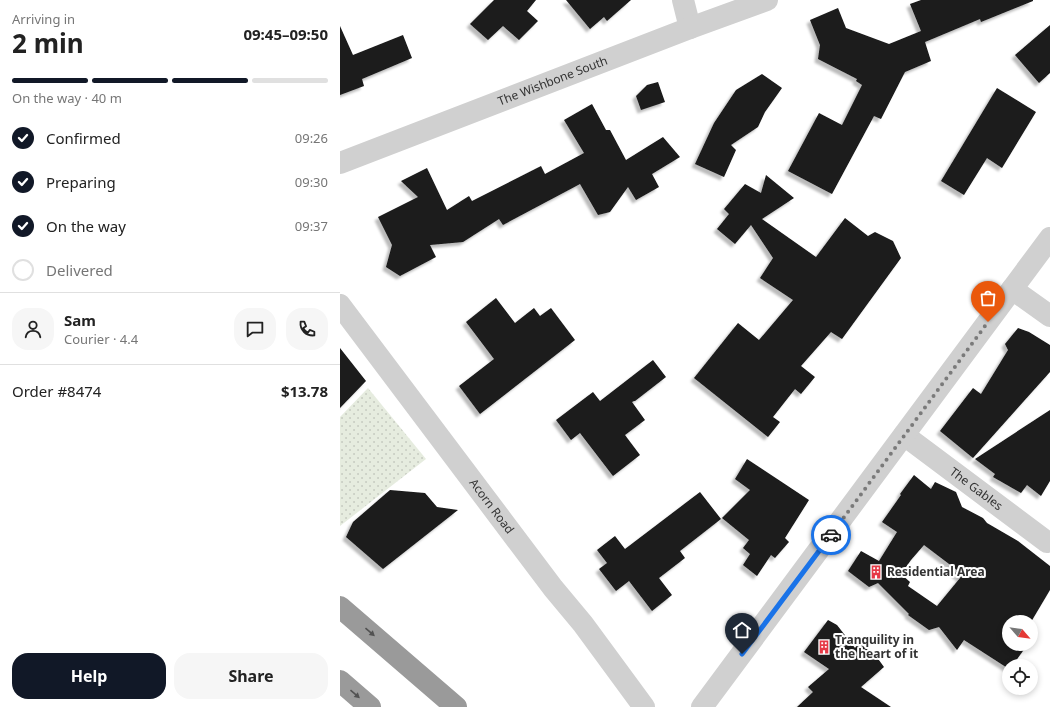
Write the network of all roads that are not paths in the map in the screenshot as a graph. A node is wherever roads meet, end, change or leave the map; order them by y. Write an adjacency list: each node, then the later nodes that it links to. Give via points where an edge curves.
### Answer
1 (682, 0): 3 (street)
2 (767, 0): 3 (street, The Wishbone South)
3 (690, 28): 4 (street, The Wishbone South)
4 (340, 163)
5 (1050, 238): 6 (street)
6 (1012, 289): 8 (street); 9 (street)
7 (340, 305): 17 (street, Acorn Road)
8 (1050, 316)
9 (904, 436): 10 (street, The Gables); 18 (street)
10 (1047, 542)
11 (340, 607): 12 (highway, one-way to 12)
12 (415, 672): 15 (highway); 16 (highway)
13 (340, 681): 14 (highway, one-way to 14)
14 (370, 707)
15 (450, 707)
16 (456, 707)
17 (644, 707)
18 (702, 707)

